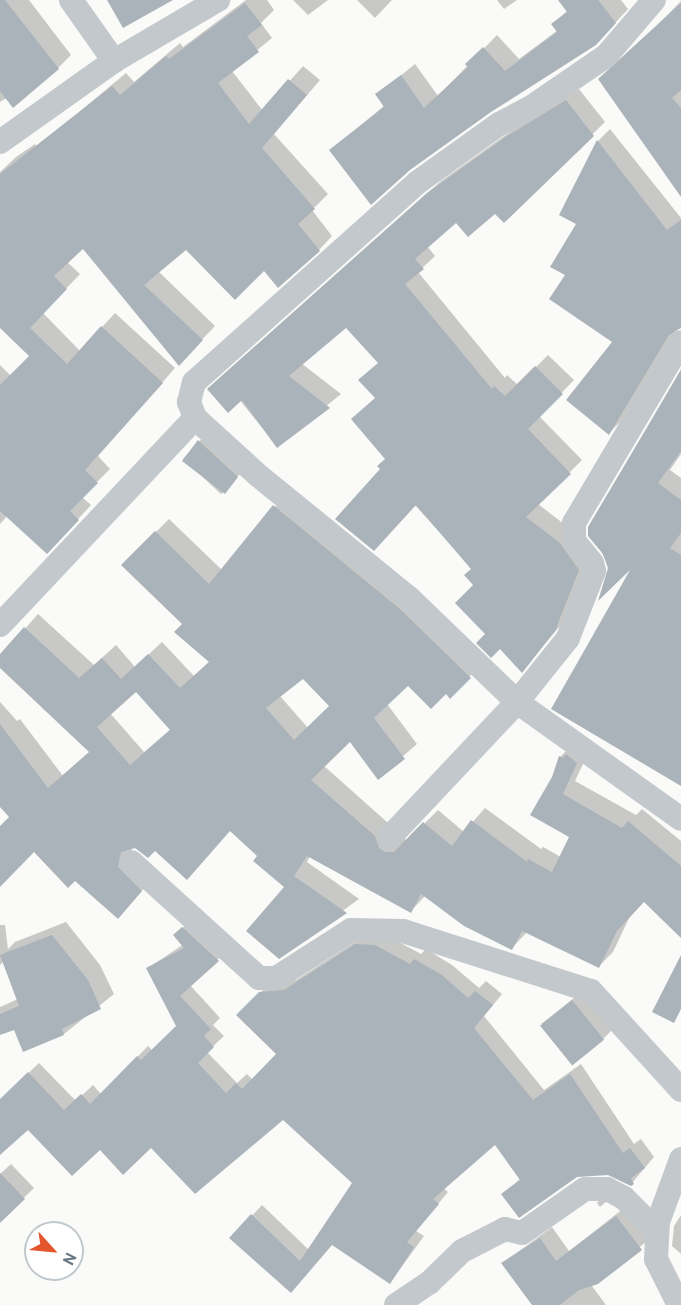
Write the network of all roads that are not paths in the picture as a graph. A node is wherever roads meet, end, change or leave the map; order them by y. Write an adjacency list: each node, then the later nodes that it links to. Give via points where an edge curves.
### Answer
1 (71, 0): 4 (street)
2 (218, 0): 4 (street)
3 (654, 0): 7 (street, via 606,56 418,182 194,382 189,402)
4 (114, 61): 5 (street)
5 (0, 142)
6 (681, 342): 9 (street, via 574,523 574,542 592,562 591,581 568,638)
7 (195, 418): 8 (street); 9 (street, via 259,476 409,598)
8 (0, 625)
9 (518, 702): 10 (street); 11 (street)
10 (681, 819)
11 (389, 838)
12 (131, 862): 13 (street, via 259,978 276,978 351,930 403,931 591,992)
13 (681, 1090)
14 (681, 1159): 15 (street)
15 (657, 1231): 16 (street, via 624,1198 607,1189 585,1189 522,1233 505,1228 462,1251 429,1283); 17 (street, via 656,1259)
16 (396, 1305)
17 (679, 1305)

